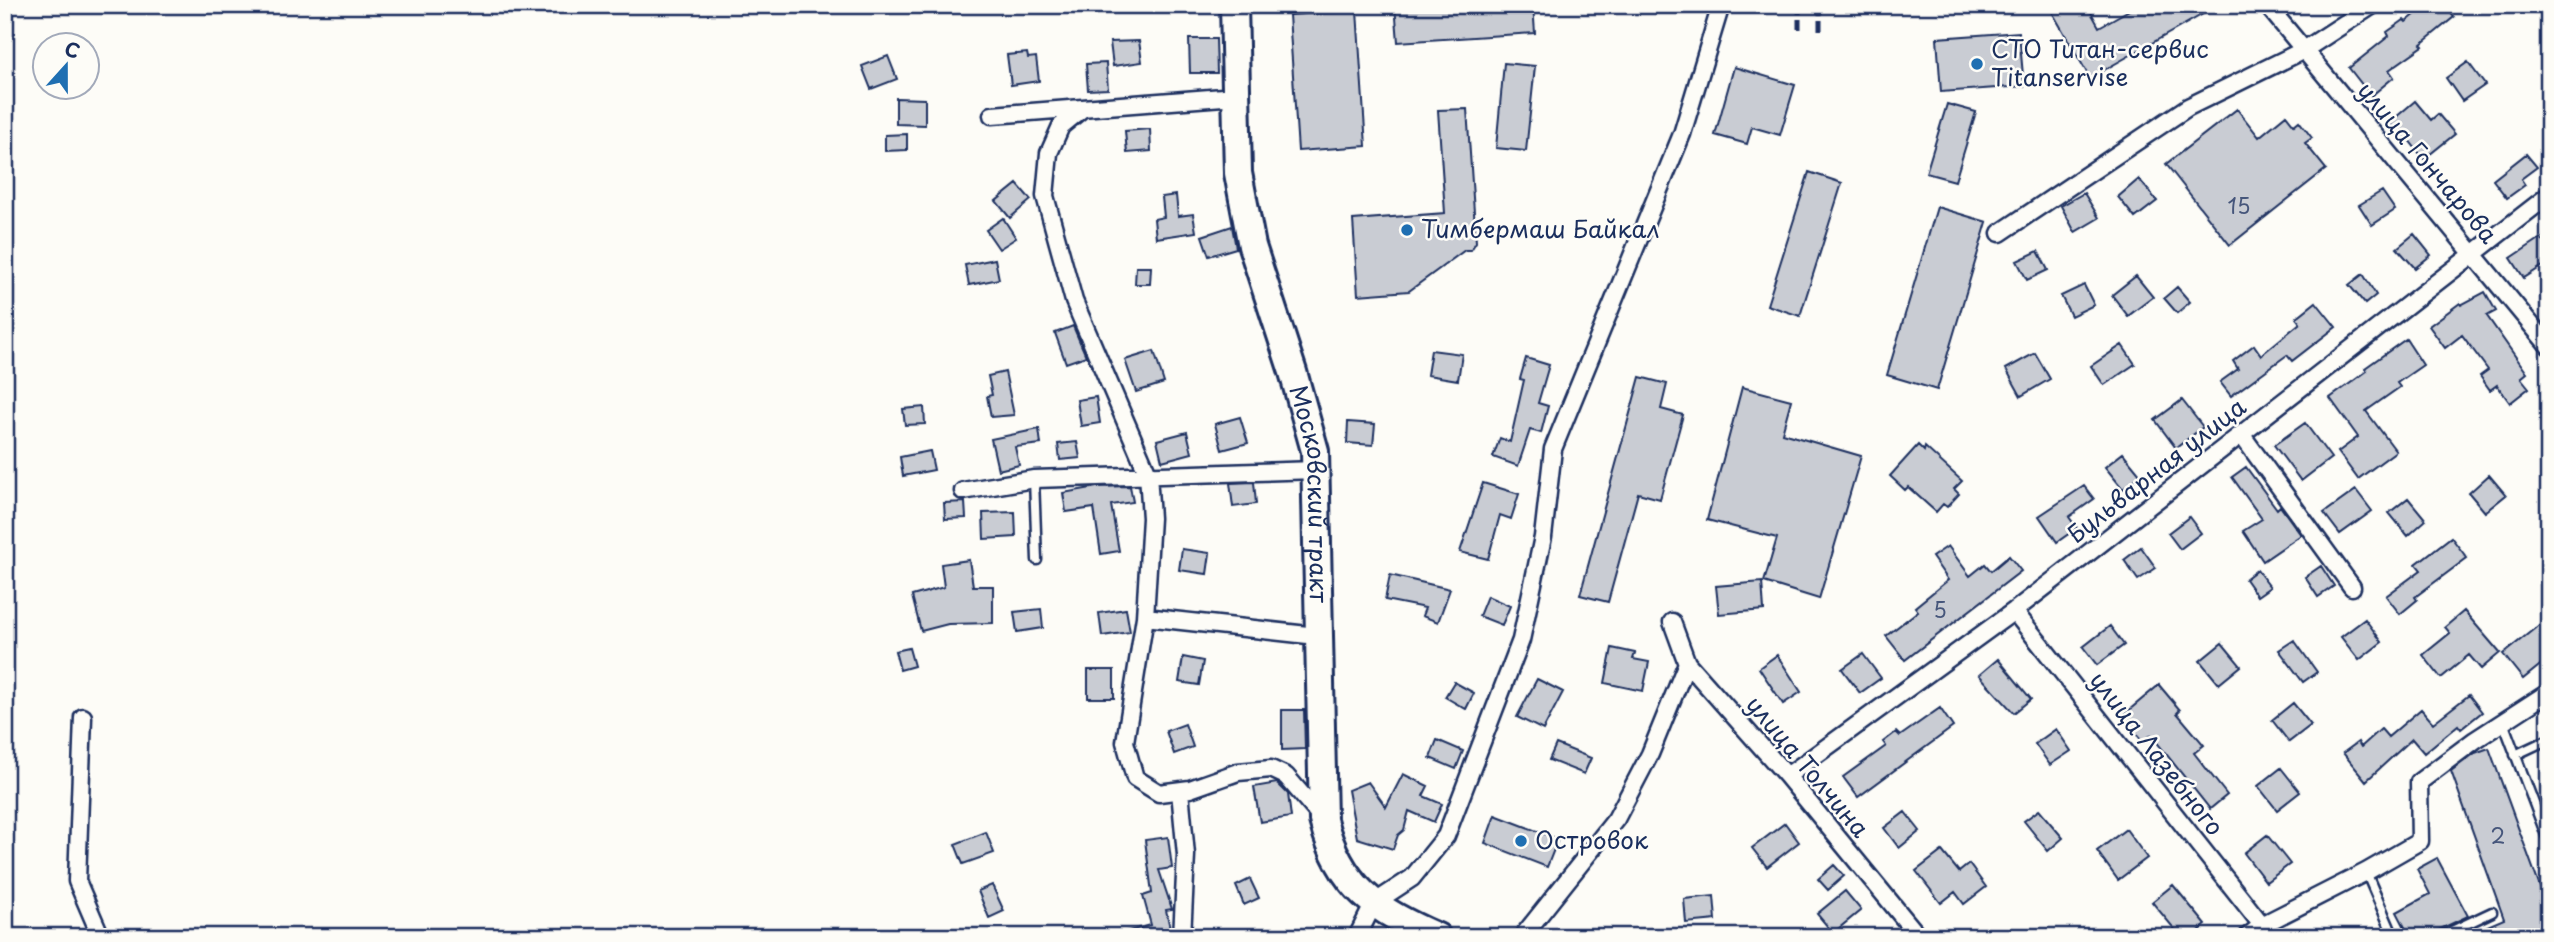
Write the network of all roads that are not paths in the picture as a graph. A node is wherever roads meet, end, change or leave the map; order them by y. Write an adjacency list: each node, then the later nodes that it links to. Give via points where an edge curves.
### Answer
1 (1234, 5): 6 (main road, Московский тракт)
2 (1720, 5): 35 (street, via 1682,134 1553,449 1543,537 1521,640 1446,836 1412,878)
3 (2373, 5): 5 (street)
4 (2269, 8): 5 (street, улица Гончарова)
5 (2304, 50): 10 (street, via 2188,107); 11 (street, улица Гончарова)
6 (1236, 96): 7 (street); 14 (main road, Московский тракт, via 1238,173 1252,246 1293,372)
7 (1083, 108): 8 (street); 15 (street, via 1061,126 1049,153 1045,196 1074,301)
8 (992, 115)
9 (2549, 195): 11 (street, Бульварная улица)
10 (2000, 233)
11 (2473, 253): 12 (street, улица Гончарова); 13 (street, Бульварная улица)
12 (2549, 346)
13 (2241, 434): 19 (street); 20 (street, Бульварная улица)
14 (1316, 470): 15 (street); 23 (main road, Московский тракт)
15 (1148, 474): 16 (street); 21 (street, via 1151,518)
16 (1034, 479): 17 (street); 18 (lane)
17 (962, 491)
18 (1037, 560)
19 (2352, 587)
20 (2014, 611): 30 (street, Бульварная улица); 37 (street, улица Лазебного)
21 (1145, 617): 23 (street); 31 (street, via 1125,742 1135,778 1159,793)
22 (1672, 622): 24 (street, улица Толчина)
23 (1317, 636): 32 (main road, Московский тракт)
24 (1687, 663): 30 (street, улица Толчина); 42 (street, via 1650,754 1616,819)
25 (2549, 692): 27 (street)
26 (83, 717): 38 (street, via 77,881)
27 (2503, 722): 29 (lane); 34 (street, via 2419,782 2420,841)
28 (2549, 739): 29 (lane)
29 (2515, 755): 33 (lane)
30 (1787, 776): 43 (street, улица Толчина)
31 (1180, 791): 32 (street, via 1238,772 1271,769 1286,776); 39 (street, via 1186,855)
32 (1323, 820): 35 (main road, Московский тракт, via 1329,846 1342,869)
33 (2549, 842)
34 (2366, 873): 37 (street); 45 (lane)
35 (1374, 903): 40 (street); 41 (main road, Московский тракт, via 1395,919)
36 (2492, 912): 46 (lane)
37 (2262, 925): 44 (street)
38 (101, 937)
39 (1182, 937)
40 (1357, 937)
41 (1437, 937)
42 (1522, 937)
43 (1919, 937)
44 (2247, 937)
45 (2394, 937)
46 (2439, 937)

